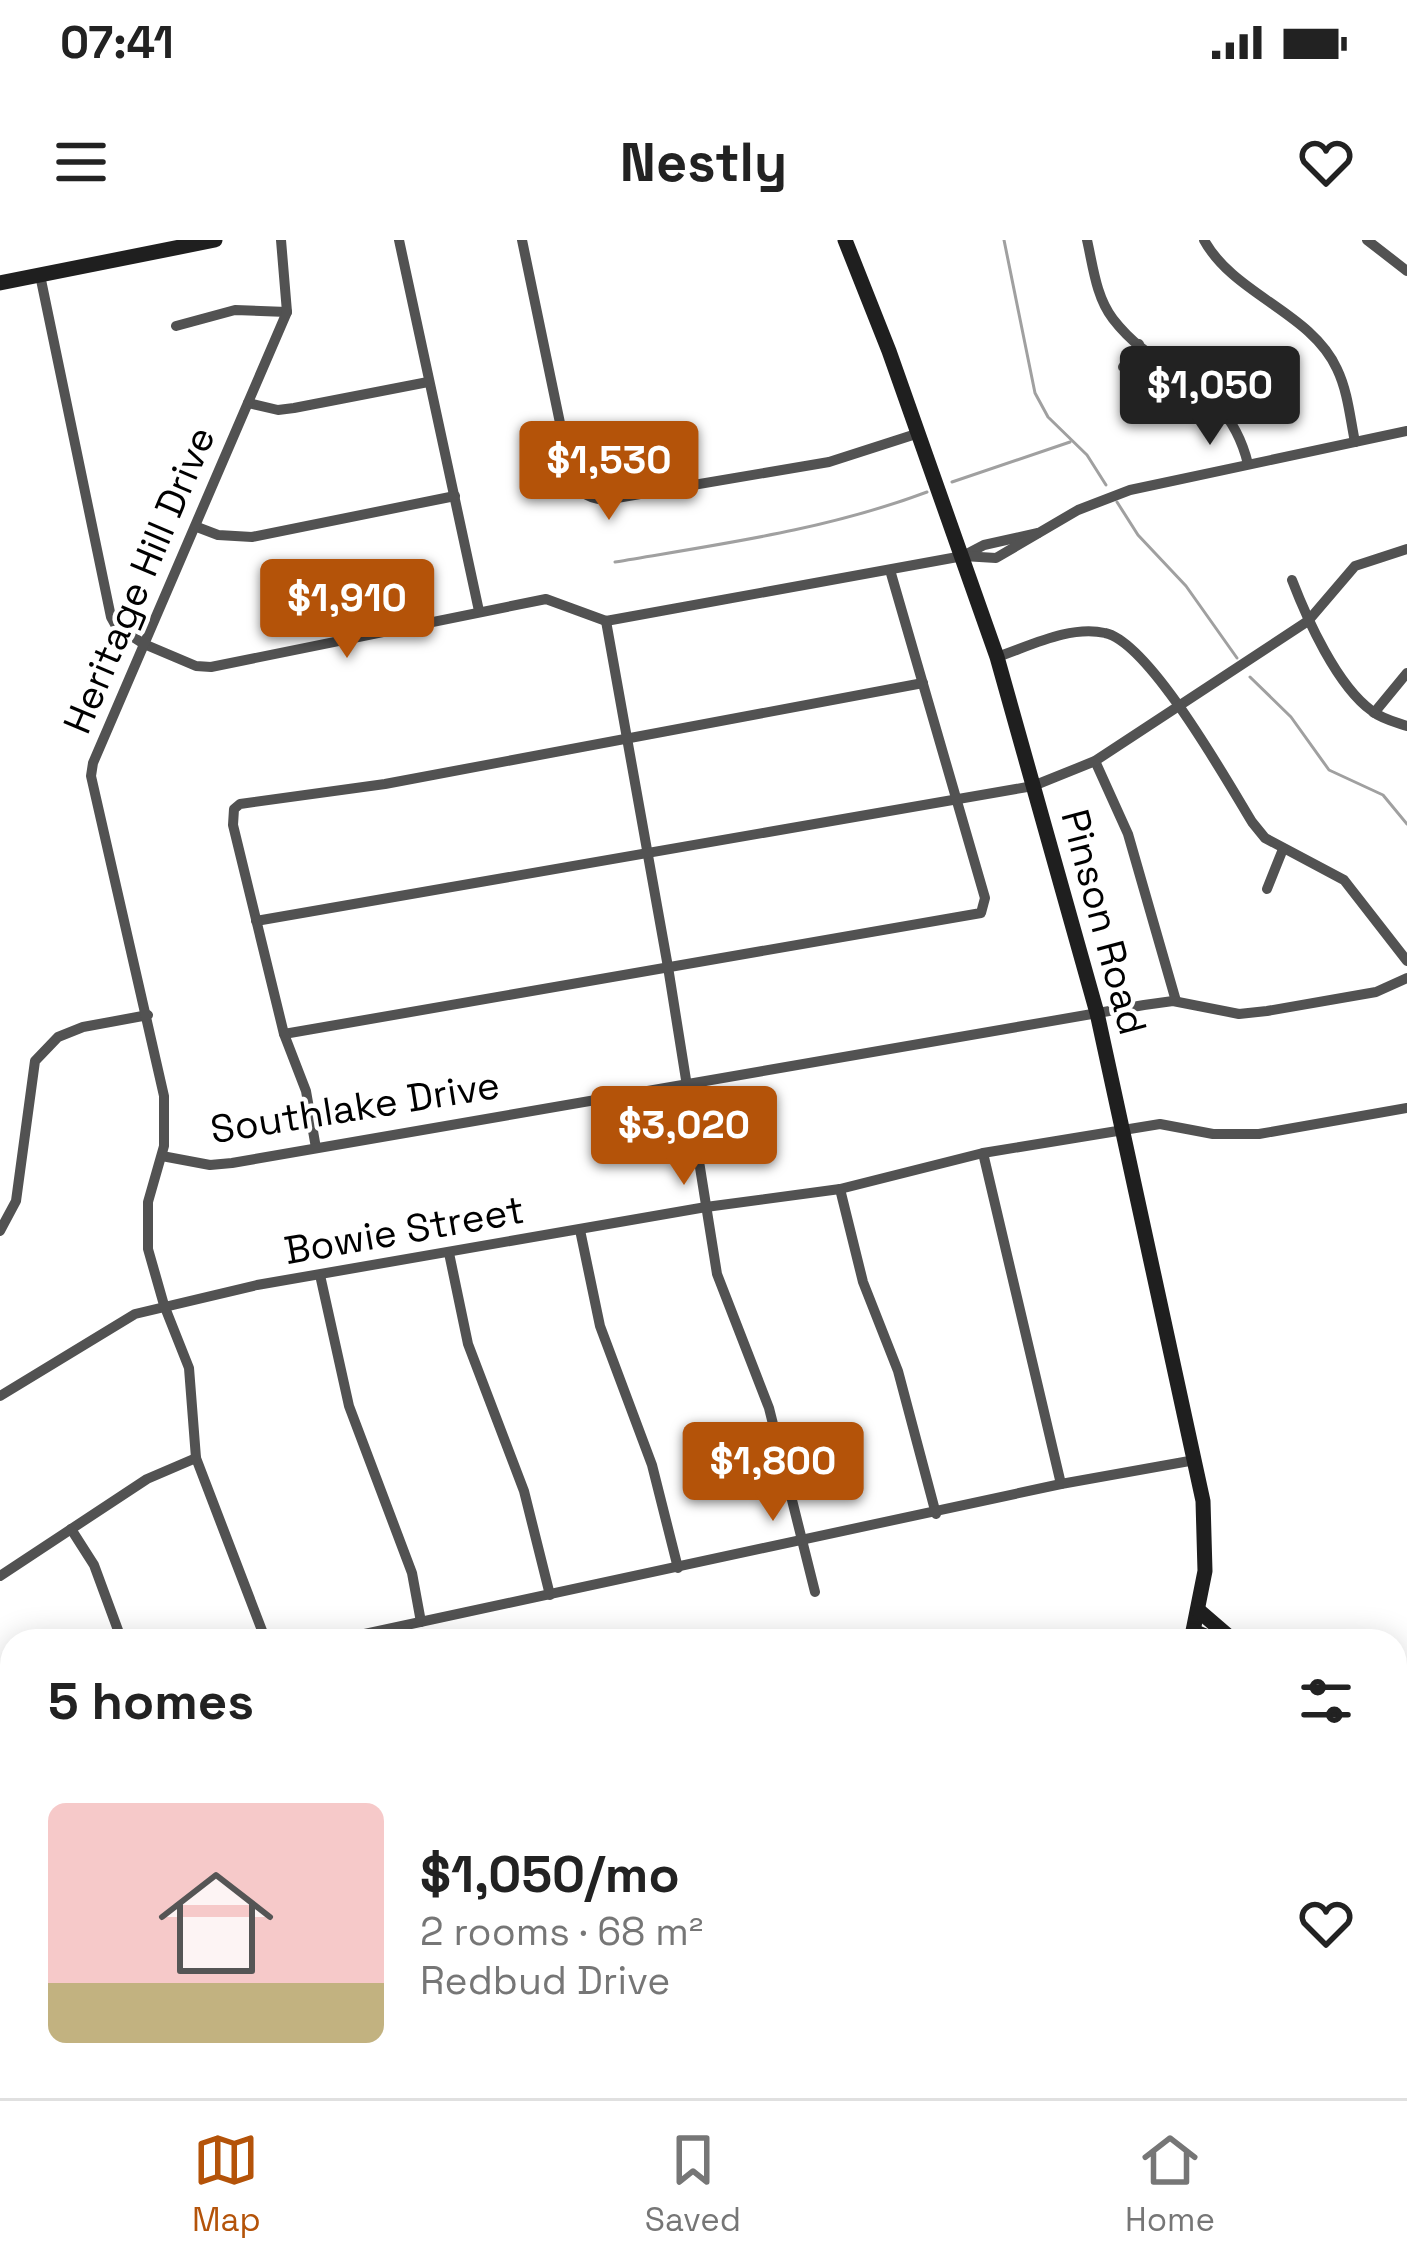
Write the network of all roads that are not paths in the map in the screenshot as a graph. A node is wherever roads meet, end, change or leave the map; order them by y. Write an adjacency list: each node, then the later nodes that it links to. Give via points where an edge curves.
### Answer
1 (215, 240): 10 (main road)
2 (280, 240): 12 (street, Heritage Hill Drive)
3 (399, 240): 16 (street)
4 (522, 240): 19 (street, via 570,471 592,499 829,462)
5 (845, 240): 19 (main road, Pinson Road)
6 (1087, 240): 14 (street, via 1100,298)
7 (1204, 240): 20 (street, via 1228,272 1324,347 1346,393)
8 (1367, 240): 9 (street)
9 (1407, 271)
10 (40, 275): 11 (main road); 31 (street, via 111,617)
11 (0, 284)
12 (287, 312): 13 (street, via 235,310); 17 (street, Heritage Hill Drive)
13 (176, 326)
14 (1139, 344): 15 (street); 21 (street, via 1228,415)
15 (1123, 367)
16 (428, 382): 17 (street, via 278,410); 22 (street)
17 (248, 403): 23 (street, Heritage Hill Drive)
18 (1407, 431): 20 (street)
19 (916, 434): 25 (main road, Pinson Road)
20 (1355, 442): 21 (street)
21 (1247, 464): 25 (street, via 1106,498 1038,533)
22 (455, 496): 23 (street, via 251,536); 28 (street)
23 (197, 527): 31 (street, Heritage Hill Drive)
24 (1407, 549): 30 (street, via 1355,566)
25 (963, 556): 26 (street); 32 (main road, Pinson Road)
26 (890, 571): 29 (street); 34 (street)
27 (1292, 580): 30 (street)
28 (479, 611): 29 (street, via 546,599); 31 (street, via 211,667)
29 (606, 621): 38 (street)
30 (1307, 622): 35 (street); 36 (street)
31 (144, 644): 51 (street, Heritage Hill Drive, via 92,776)
32 (997, 657): 35 (street, via 1101,632 1127,642); 40 (main road, Pinson Road)
33 (1407, 673): 36 (street)
34 (922, 682): 38 (street); 41 (street)
35 (1178, 708): 39 (street); 42 (street, via 1252,822)
36 (1374, 713): 37 (street)
37 (1407, 726)
38 (627, 737): 43 (street); 45 (street, via 240,804 232,825)
39 (1095, 760): 40 (street); 49 (street, via 1124,821)
40 (1033, 786): 41 (street); 50 (main road, Pinson Road)
41 (958, 798): 43 (street); 47 (street, via 985,898 981,914)
42 (1283, 849): 44 (street); 46 (street, via 1344,880)
43 (646, 853): 45 (street); 47 (street)
44 (1267, 889)
45 (256, 921): 52 (street)
46 (1407, 961)
47 (668, 967): 52 (street); 53 (street)
48 (1407, 978): 49 (street, Southlake Drive, via 1376,992 1253,1012)
49 (1176, 1001): 50 (street, Southlake Drive)
50 (1096, 1013): 53 (street, Southlake Drive); 55 (main road, Pinson Road)
51 (148, 1015): 58 (street, Heritage Hill Drive, via 164,1096); 62 (street, via 83,1027 35,1060 16,1201)
52 (284, 1034): 56 (street)
53 (686, 1084): 56 (street, Southlake Drive); 60 (street)
54 (1407, 1108): 55 (street, Bowie Street, via 1258,1134 1160,1124)
55 (1124, 1131): 57 (street, Bowie Street); 68 (main road, Pinson Road)
56 (316, 1148): 58 (street, Southlake Drive, via 210,1165)
57 (983, 1154): 59 (street, Bowie Street); 69 (street)
58 (162, 1156): 65 (street, Heritage Hill Drive, via 146,1225)
59 (840, 1189): 60 (street, Bowie Street); 70 (street)
60 (706, 1208): 61 (street, Bowie Street); 72 (street, via 722,1294 769,1408)
61 (580, 1230): 63 (street, Bowie Street); 73 (street, via 600,1326 652,1465)
62 (0, 1231)
63 (449, 1253): 64 (street, Bowie Street); 76 (street, via 468,1344 524,1491)
64 (320, 1275): 65 (street, Bowie Street); 78 (street, via 349,1406 412,1573)
65 (164, 1305): 66 (street, Bowie Street); 67 (street, Heritage Hill Drive, via 189,1368)
66 (0, 1396)
67 (196, 1458): 71 (street, via 156,1473); 80 (street, Heritage Hill Drive)
68 (1195, 1460): 69 (street); 77 (main road, Pinson Road, via 1207,1540)
69 (1061, 1484): 70 (street)
70 (936, 1514): 72 (street)
71 (71, 1529): 74 (street); 79 (street)
72 (805, 1542): 73 (street); 75 (street)
73 (677, 1568): 76 (street)
74 (0, 1576)
75 (815, 1592)
76 (550, 1595): 78 (street)
77 (1198, 1610): 82 (main road, Pinson Road); 83 (main road)
78 (421, 1622): 81 (street)
79 (118, 1629)
80 (261, 1629)
81 (388, 1629)
82 (1194, 1629)
83 (1220, 1629)

